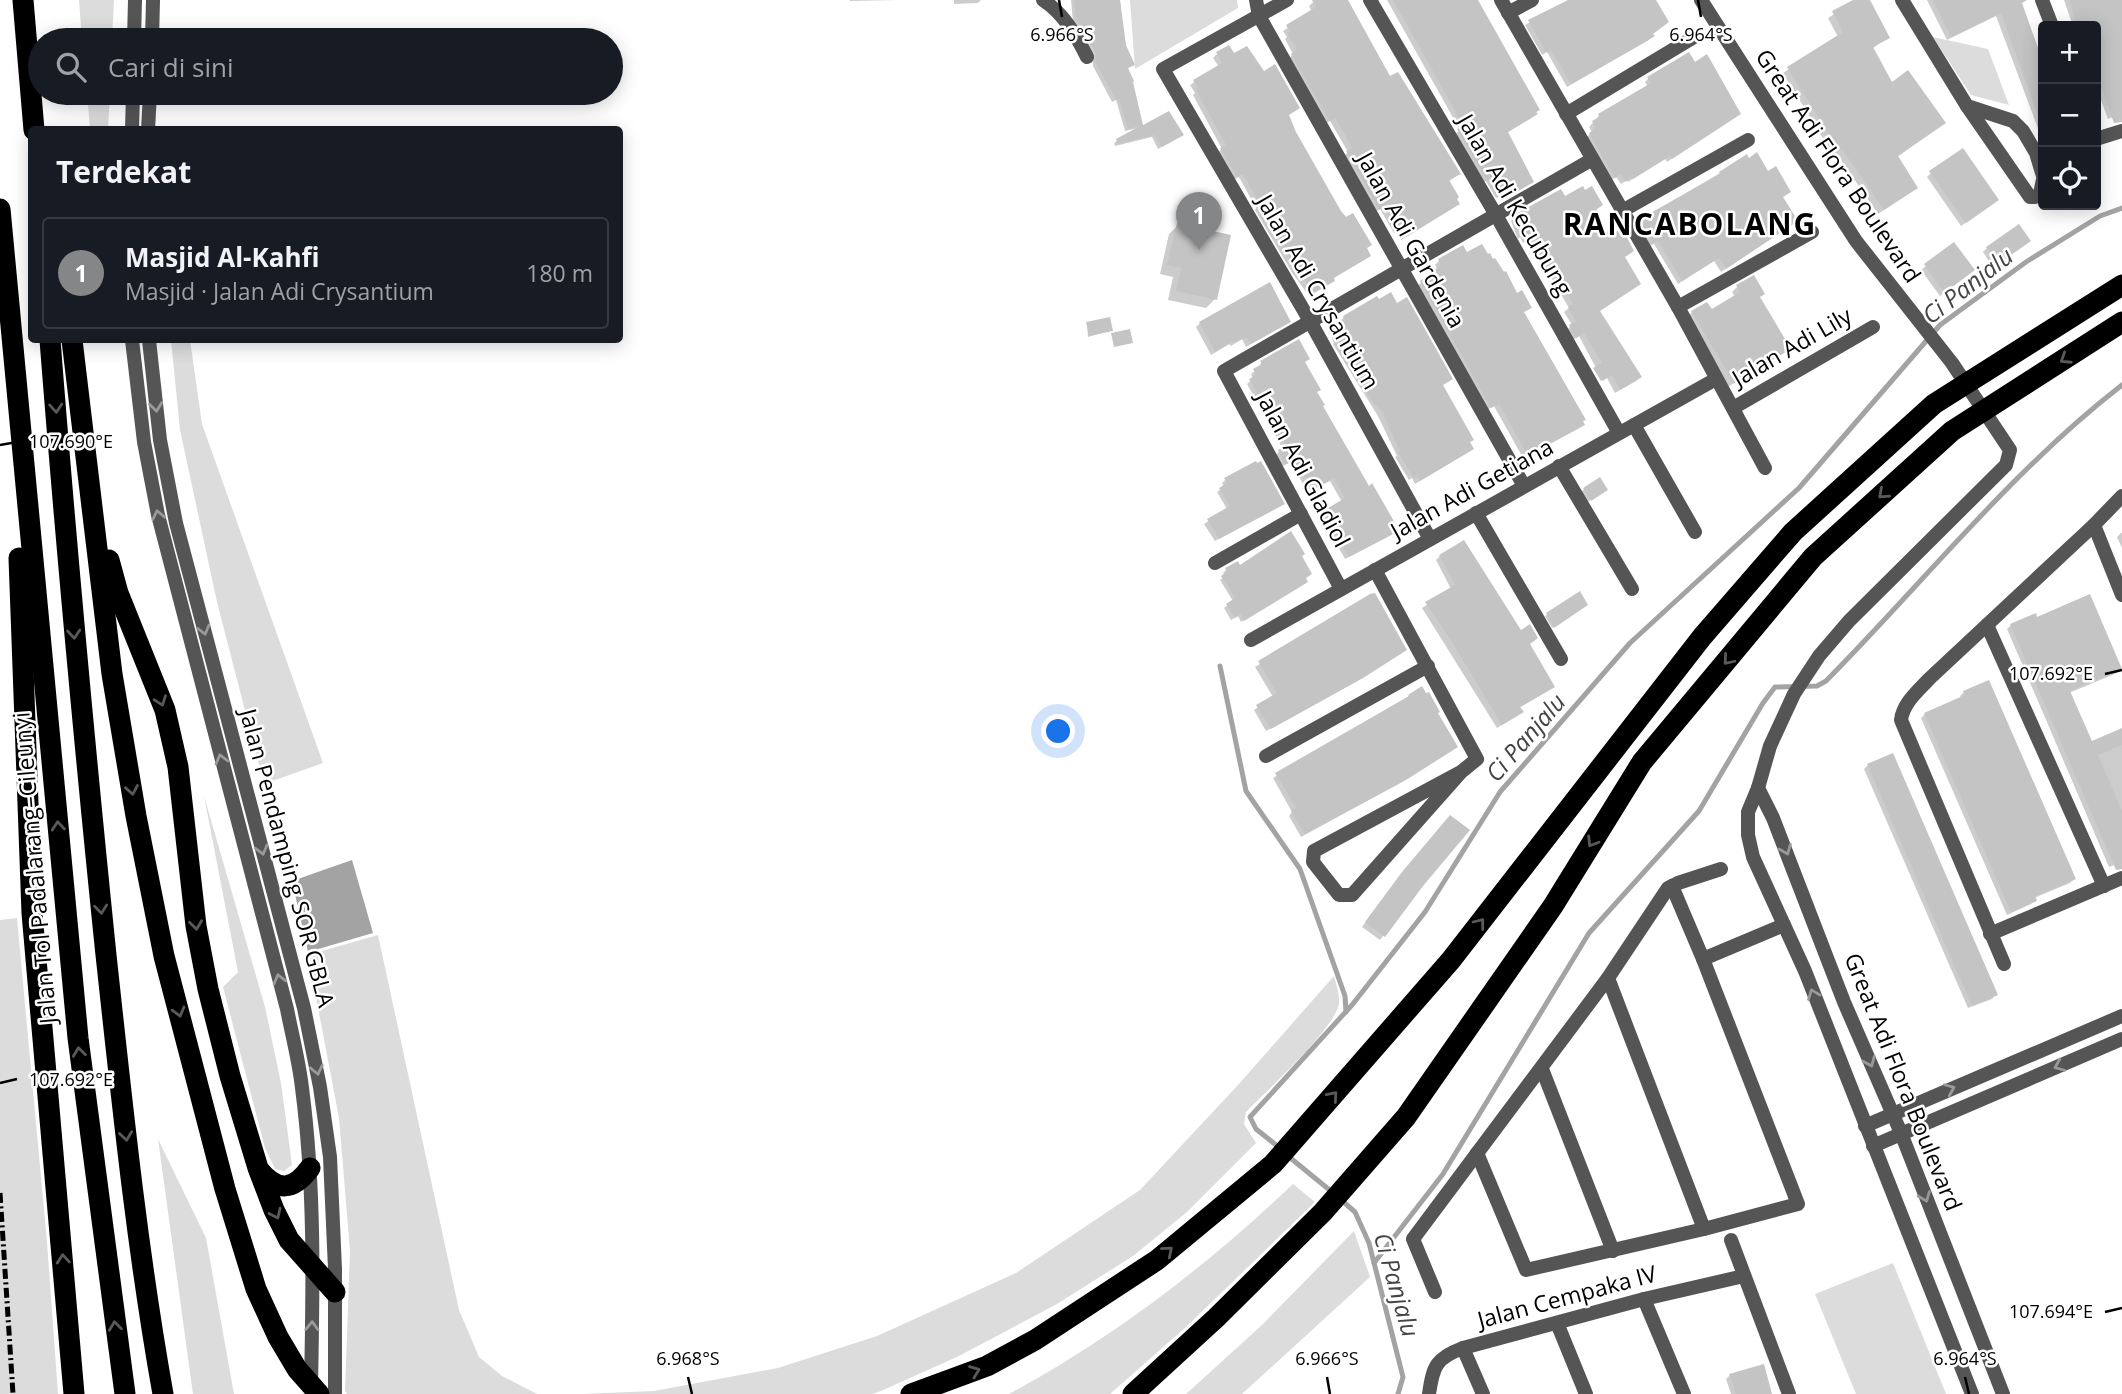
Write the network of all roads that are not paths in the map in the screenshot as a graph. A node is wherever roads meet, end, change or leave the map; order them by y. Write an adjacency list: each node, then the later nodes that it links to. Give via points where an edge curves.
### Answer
1 (23, 0): 18 (highway)
2 (135, 0): 15 (street)
3 (153, 0): 16 (street)
4 (1043, 0): 19 (street, via 1077,36)
5 (1256, 0): 13 (street, Jalan Adi Gardenia)
6 (1287, 0): 13 (street)
7 (1370, 0): 38 (street, Jalan Adi Kecubung)
8 (1532, 0): 12 (street)
9 (1701, 0): 78 (street, Great Adi Flora Boulevard, via 1856,241 1941,349 2010,450 2008,461 1819,656 1794,694 1770,746)
10 (1902, 0): 24 (street)
11 (2042, 0): 14 (street)
12 (1505, 7): 25 (street)
13 (1259, 16): 40 (street, Jalan Adi Gardenia); 43 (street, Jalan Adi Crysantium, via 1163,69)
14 (2050, 21)
15 (134, 28)
16 (152, 28)
17 (1695, 37): 25 (street)
18 (28, 53)
19 (1087, 57)
20 (32, 105): 26 (highway)
21 (35, 105): 27 (highway)
22 (133, 105): 28 (street)
23 (149, 105): 29 (street)
24 (1967, 106): 34 (street, via 2013,121); 35 (street, via 2030,197)
25 (1566, 114): 33 (street)
26 (34, 126)
27 (40, 126)
28 (132, 126)
29 (148, 126)
30 (2122, 131): 31 (street)
31 (2101, 138)
32 (1748, 140): 37 (street)
33 (1591, 160): 37 (street); 38 (street)
34 (2038, 160)
35 (2038, 195)
36 (0, 209): 45 (highway, Jalan Tol Padalarang–Cileunyi)
37 (1622, 211): 42 (street)
38 (1496, 215): 40 (street); 54 (street, Jalan Adi Kecubung)
39 (1812, 232): 42 (street)
40 (1402, 269): 43 (street); 57 (street, Jalan Adi Gardenia)
41 (2122, 285): 114 (highway, one-way to 41, via 988,1366 1035,1340 1157,1260 1273,1164 1451,960 1702,637 1793,532 1934,404)
42 (1678, 307): 51 (street)
43 (1310, 321): 61 (street, Jalan Adi Gladiol, via 1224,370); 64 (street, Jalan Adi Crysantium)
44 (2122, 322): 115 (highway, one-way to 115, via 1952,431 1814,557 1642,762 1553,906 1406,1117 1323,1212)
45 (11, 323): 108 (highway, one-way to 45, via 33,913); 109 (highway, Jalan Tol Padalarang–Cileunyi, one-way to 45, via 78,1038)
46 (1874, 327): 52 (street, Jalan Adi Lily)
47 (50, 343): 110 (highway, one-way to 110, via 82,722 121,1099)
48 (72, 343): 59 (highway)
49 (132, 343): 66 (street, Jalan Pendamping SOR GBLA, one-way to 49, via 144,442)
50 (149, 343): 65 (street, Jalan Pendamping SOR GBLA, one-way to 65, via 160,440)
51 (1716, 379): 52 (street); 53 (street, Jalan Adi Getiana)
52 (1733, 408): 56 (street)
53 (1634, 425): 54 (street, Jalan Adi Getiana); 63 (street)
54 (1619, 433): 55 (street, Jalan Adi Getiana)
55 (1559, 466): 57 (street, Jalan Adi Getiana); 70 (street)
56 (1765, 468)
57 (1524, 486): 60 (street, Jalan Adi Getiana)
58 (2122, 496): 62 (street)
59 (91, 498): 96 (highway, one-way to 96, via 118,593 165,710 178,768 208,989); 112 (highway, one-way to 112, via 112,674 164,956 256,1289 297,1369)
60 (1476, 513): 64 (street, Jalan Adi Getiana); 74 (street)
61 (1301, 514): 67 (street); 69 (street, Jalan Adi Gladiol)
62 (2094, 526): 71 (street); 72 (street)
63 (1695, 532)
64 (1430, 539): 68 (street, Jalan Adi Getiana)
65 (185, 558): 66 (street); 103 (street, Jalan Pendamping SOR GBLA, one-way to 103, via 304,1008 330,1157)
66 (169, 562): 97 (street, Jalan Pendamping SOR GBLA, one-way to 66, via 302,1085 287,1009)
67 (1215, 563)
68 (1375, 570): 69 (street, Jalan Adi Getiana); 75 (street)
69 (1342, 589): 73 (street, Jalan Adi Getiana)
70 (1632, 589)
71 (2122, 595)
72 (1987, 625): 82 (street); 84 (street, via 1929,679 1905,706 1901,720)
73 (1251, 640)
74 (1561, 659)
75 (1428, 666): 76 (street); 77 (street, via 1477,759)
76 (1266, 756)
77 (1461, 772): 77 (street, via 1314,851 1314,862 1339,895 1352,895)
78 (1758, 788): 83 (street, Great Adi Flora Boulevard, via 1748,812 1748,835 1753,858); 91 (street, Great Adi Flora Boulevard, one-way to 91)
79 (1721, 869): 81 (street)
80 (2122, 878): 82 (street)
81 (1672, 886): 85 (street); 87 (street)
82 (2104, 886): 84 (street)
83 (1784, 925): 85 (street); 92 (street, Great Adi Flora Boulevard, one-way to 83)
84 (1990, 933): 86 (street)
85 (1703, 959): 98 (street, via 1798,1205)
86 (2004, 964)
87 (1608, 978): 90 (street); 98 (street)
88 (2122, 1016): 91 (street, one-way to 88)
89 (2122, 1039): 93 (street, one-way to 93)
90 (1542, 1069): 95 (street); 100 (street)
91 (1892, 1114): 92 (street); 93 (street, Great Adi Flora Boulevard)
92 (1865, 1126): 94 (street, Great Adi Flora Boulevard)
93 (1901, 1133): 94 (street); 122 (street, Great Adi Flora Boulevard, one-way to 122)
94 (1873, 1146): 121 (street, Great Adi Flora Boulevard)
95 (1477, 1153): 100 (street, via 1526,1270); 104 (street, via 1413,1239)
96 (258, 1168): 97 (highway, via 278,1186 298,1182); 101 (highway, one-way to 101, via 289,1240)
97 (310, 1168): 101 (street, Jalan Pendamping SOR GBLA)
98 (1704, 1229): 100 (street)
99 (1731, 1240): 102 (street)
100 (1613, 1251)
101 (314, 1270): 103 (highway); 111 (street, Jalan Pendamping SOR GBLA, one-way to 101)
102 (1744, 1276): 105 (street, Jalan Cempaka IV); 120 (street)
103 (335, 1292): 113 (street, Jalan Pendamping SOR GBLA)
104 (1435, 1292)
105 (1644, 1299): 106 (street, Jalan Cempaka IV); 119 (street)
106 (1557, 1323): 107 (street, Jalan Cempaka IV); 118 (street)
107 (1463, 1348): 116 (street, Jalan Cempaka IV, via 1437,1363); 117 (street)
108 (74, 1394)
109 (125, 1394)
110 (163, 1394)
111 (311, 1394)
112 (319, 1394)
113 (335, 1394)
114 (911, 1394)
115 (1133, 1394)
116 (1429, 1394)
117 (1483, 1394)
118 (1586, 1394)
119 (1684, 1394)
120 (1789, 1394)
121 (1972, 1394)
122 (2003, 1394)

